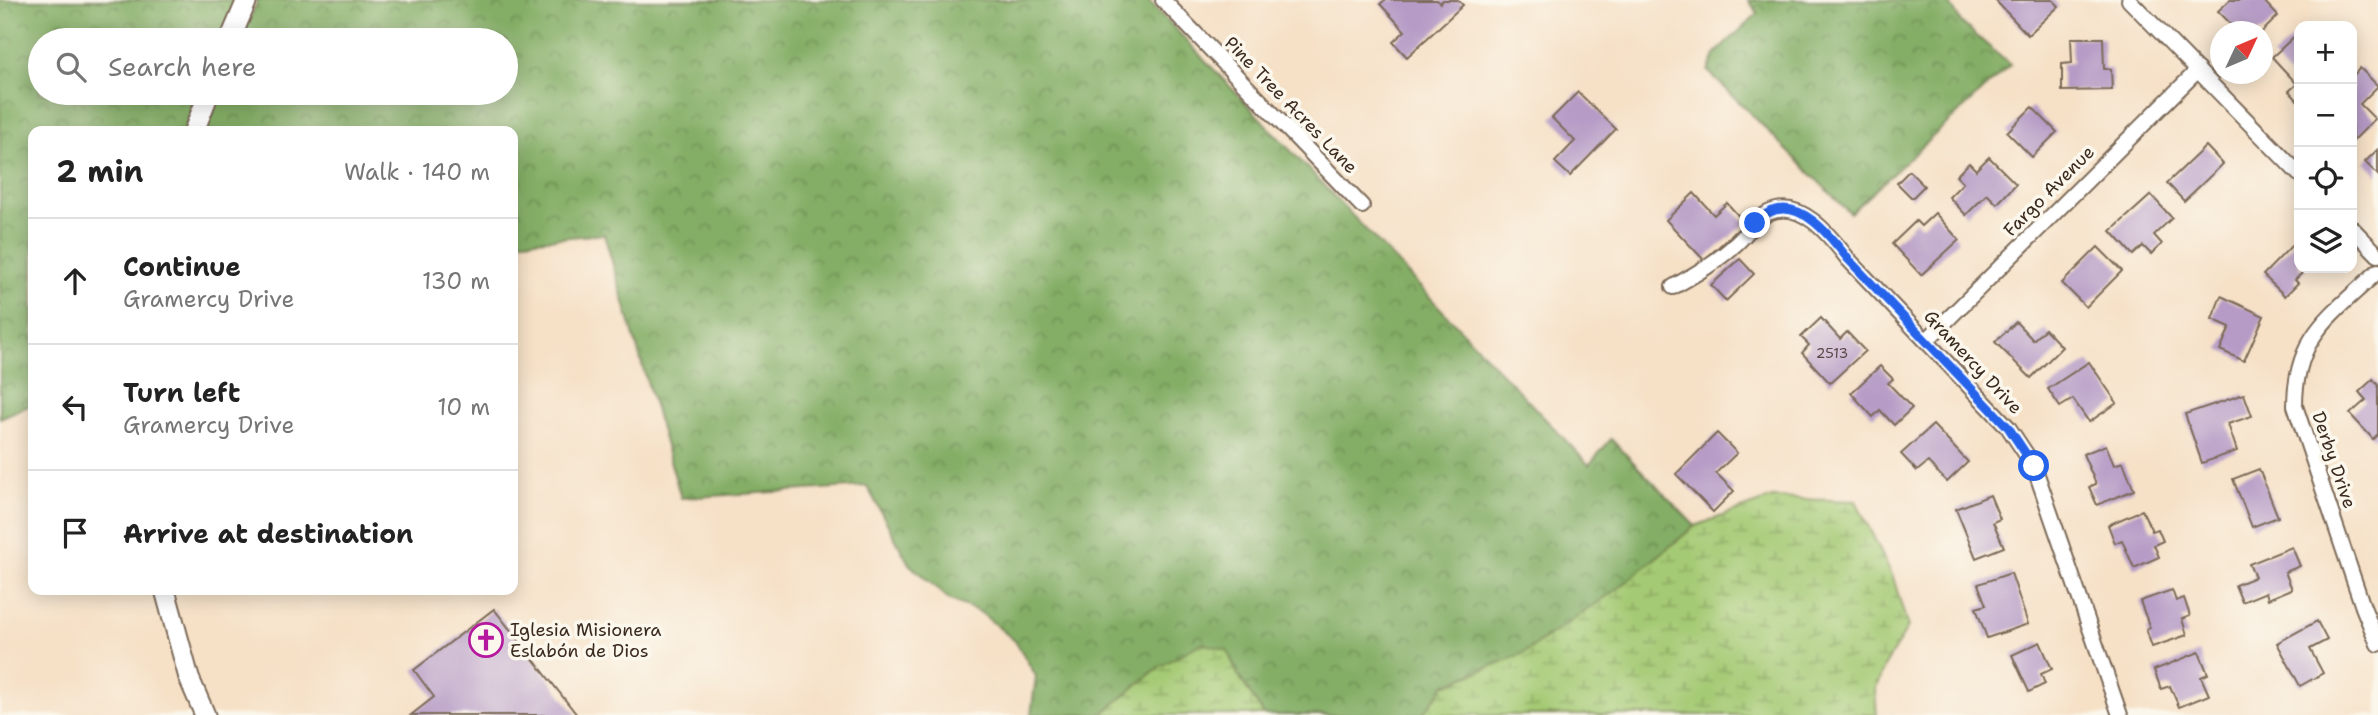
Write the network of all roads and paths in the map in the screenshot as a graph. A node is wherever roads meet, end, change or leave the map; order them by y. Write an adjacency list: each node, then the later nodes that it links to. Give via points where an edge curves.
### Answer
1 (247, 0): 4 (street)
2 (1163, 0): 9 (street, Pine Tree Acres Lane)
3 (2129, 0): 5 (street)
4 (235, 28)
5 (2198, 70): 8 (street); 14 (street, Fargo Avenue)
6 (204, 105): 7 (street)
7 (196, 126)
8 (2294, 169)
9 (1362, 206)
10 (2357, 233): 11 (street)
11 (2378, 255)
12 (2378, 271): 16 (street, Derby Drive, via 2317,328 2295,380 2295,406)
13 (1673, 286): 14 (street, Gramercy Drive, via 1707,267 1769,212 1787,209 1826,231)
14 (1927, 340): 18 (street, Gramercy Drive, via 2008,427 2034,466)
15 (166, 595): 17 (street, via 189,678)
16 (2378, 644)
17 (205, 715)
18 (2120, 715)

